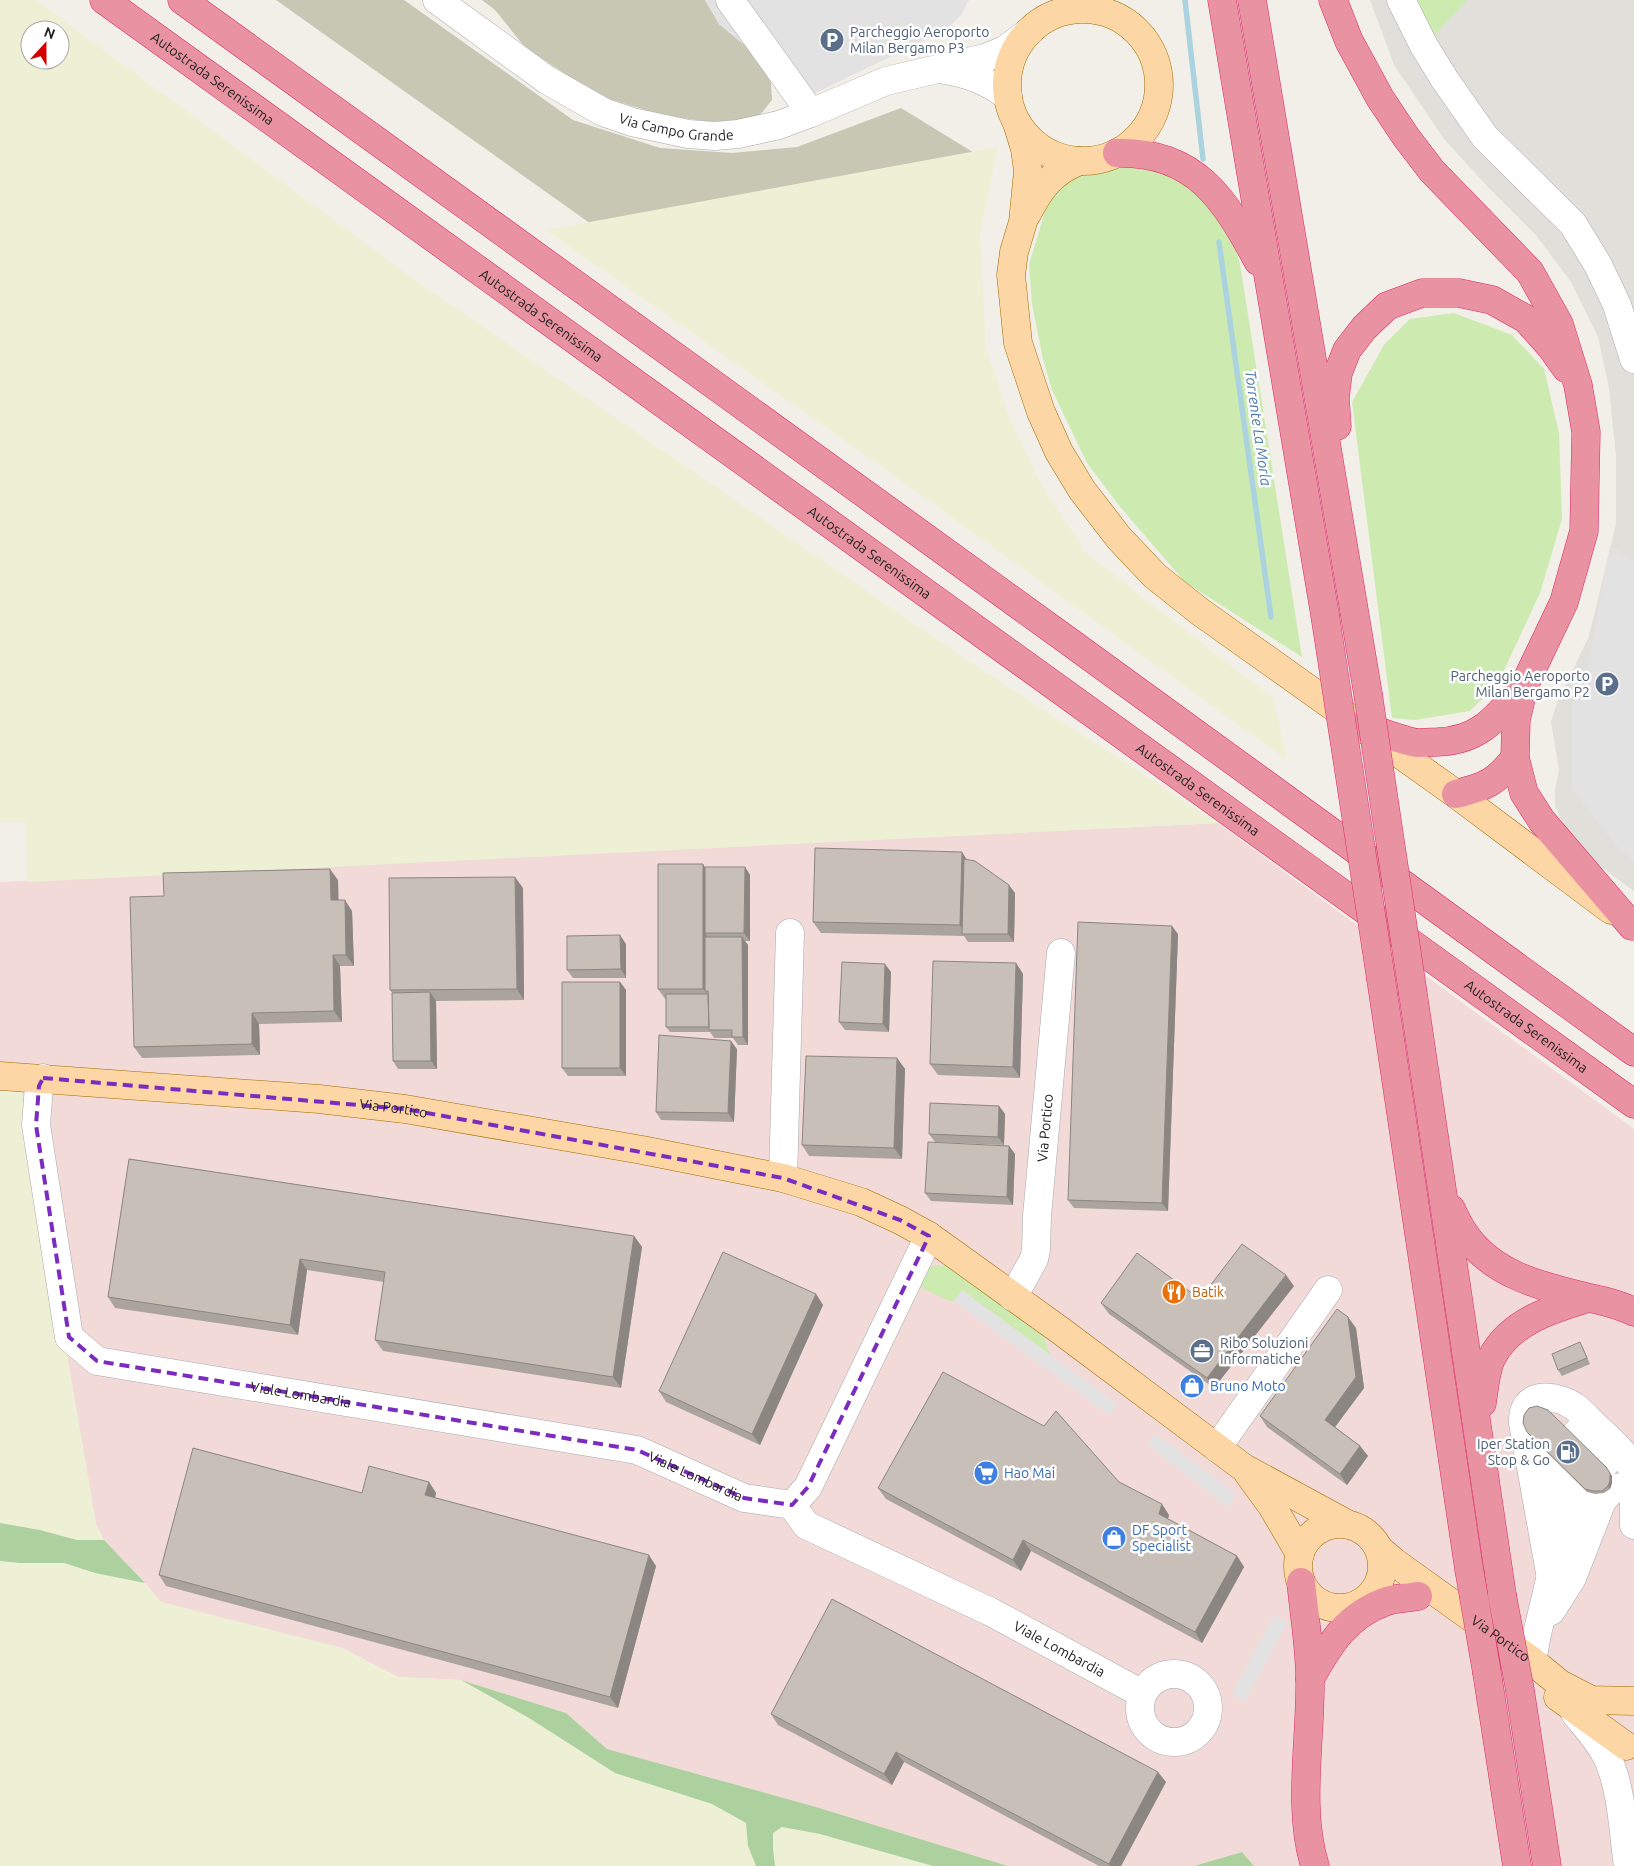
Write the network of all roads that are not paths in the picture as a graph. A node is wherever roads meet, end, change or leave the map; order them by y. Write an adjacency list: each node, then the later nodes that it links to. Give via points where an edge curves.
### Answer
1 (104, 0): 33 (highway, Autostrada Serenissima)
2 (182, 0): 30 (highway)
3 (437, 0): 11 (street, Via Campo Grande)
4 (456, 0): 11 (street, via 482,21)
5 (730, 0): 14 (street)
6 (1222, 0): 19 (highway)
7 (1252, 0): 22 (highway)
8 (1333, 0): 21 (highway, via 1349,41 1406,137 1432,171 1530,272 1559,324)
9 (1401, 0): 20 (street, via 1445,80 1485,137 1573,224 1617,305)
10 (1040, 17): 12 (street, Via Campo Grande, via 1011,46 977,61); 13 (main road, via 1021,42 1009,68); 16 (main road, via 1076,10 1112,15 1141,36 1151,52 1157,68 1157,104 1140,136)
11 (500, 45): 14 (street, Via Campo Grande, via 577,99 632,122 688,134 715,136 780,125)
12 (941, 69): 13 (street, Via Campo Grande, via 977,78); 14 (street, Via Campo Grande, via 886,81)
13 (1008, 96): 15 (main road)
14 (811, 113)
15 (1018, 123): 17 (main road, via 1044,150 1061,158); 18 (main road, via 1028,171)
16 (1117, 153): 17 (main road, via 1099,160); 19 (highway, via 1158,158 1196,175 1234,218)
17 (1079, 161): 18 (main road, via 1042,186)
18 (1023, 222): 24 (main road, via 1011,275 1018,344 1041,412 1082,490 1119,538 1155,576 1199,612)
19 (1268, 280): 67 (highway, bridge, via 1325,615)
20 (1634, 359)
21 (1578, 385): 22 (highway, via 1526,319 1492,300 1459,293 1422,294 1387,306 1347,350 1338,374 1335,398 1343,489); 23 (highway, via 1586,432 1584,531 1564,602)
22 (1340, 529): 35 (highway, bridge)
23 (1524, 686): 24 (highway, via 1482,729 1457,740 1418,743); 25 (highway, via 1516,720)
24 (1362, 726): 26 (main road)
25 (1515, 758): 26 (highway, via 1500,777 1482,788); 27 (highway, via 1524,793 1542,820)
26 (1456, 794): 27 (main road)
27 (1633, 927)
28 (790, 933): 34 (street)
29 (1061, 952): 38 (street, Via Portico, via 1036,1250)
30 (1634, 1052)
31 (0, 1076): 32 (main road, Via Portico)
32 (43, 1078): 34 (main road, Via Portico, via 319,1098 405,1109); 48 (street, Viale Lombardia, via 39,1086 36,1125 69,1338 97,1361 637,1450 744,1498)
33 (1634, 1104)
34 (783, 1178): 36 (main road, Via Portico, via 861,1202)
35 (1445, 1197): 39 (highway, via 1464,1233 1494,1264 1535,1284); 41 (highway)
36 (929, 1236): 38 (main road, Via Portico); 48 (street, via 808,1487)
37 (1328, 1290): 43 (street)
38 (1013, 1297): 43 (main road, Via Portico)
39 (1588, 1298): 40 (highway); 41 (highway, via 1553,1309 1507,1335 1491,1358)
40 (1634, 1312)
41 (1478, 1422): 69 (highway, bridge, via 1502,1595)
42 (1592, 1423): 44 (street, via 1626,1455); 49 (street, via 1599,1442 1559,1487); 49 (street, via 1566,1410 1540,1441); 55 (street, via 1562,1400 1547,1397 1529,1403 1524,1411 1523,1423)
43 (1217, 1448): 45 (main road, Via Portico)
44 (1632, 1465): 46 (street); 52 (street, via 1616,1456 1609,1459 1578,1495)
45 (1244, 1468): 50 (main road, Via Portico); 54 (main road, Via Portico, via 1272,1506)
46 (1634, 1493): 60 (street, via 1624,1486 1618,1487 1602,1502 1572,1578)
47 (1634, 1503): 51 (street)
48 (792, 1506): 63 (street, Viale Lombardia, via 806,1525 991,1612)
49 (1553, 1514): 52 (street)
50 (1349, 1525): 53 (main road, Via Portico, via 1372,1538); 54 (main road, via 1335,1524 1321,1529 1308,1539)
51 (1634, 1525)
52 (1559, 1542): 55 (street)
53 (1378, 1549): 57 (main road, via 1383,1568); 61 (main road, Via Portico)
54 (1300, 1554): 56 (main road, via 1298,1572)
55 (1552, 1578): 60 (street)
56 (1301, 1582): 59 (main road, via 1319,1602 1335,1608); 62 (highway)
57 (1375, 1590): 58 (main road, Via Portico, via 1403,1591); 59 (main road, via 1358,1605)
58 (1418, 1596): 62 (highway, via 1388,1601 1356,1617 1336,1636); 65 (main road, Via Portico)
59 (1347, 1608): 62 (highway, via 1321,1637 1315,1650)
60 (1537, 1634): 61 (street)
61 (1532, 1661): 64 (main road, Via Portico, via 1560,1684 1591,1700)
62 (1310, 1679): 68 (highway, via 1307,1818 1310,1852)
63 (1143, 1692)
64 (1634, 1700): 66 (main road, Via Portico, via 1625,1730)
65 (1570, 1706): 66 (main road, Via Portico); 70 (street, Via Portico, via 1607,1758 1616,1784)
66 (1630, 1755)
67 (1515, 1862)
68 (1315, 1866)
69 (1547, 1866)
70 (1628, 1866)

